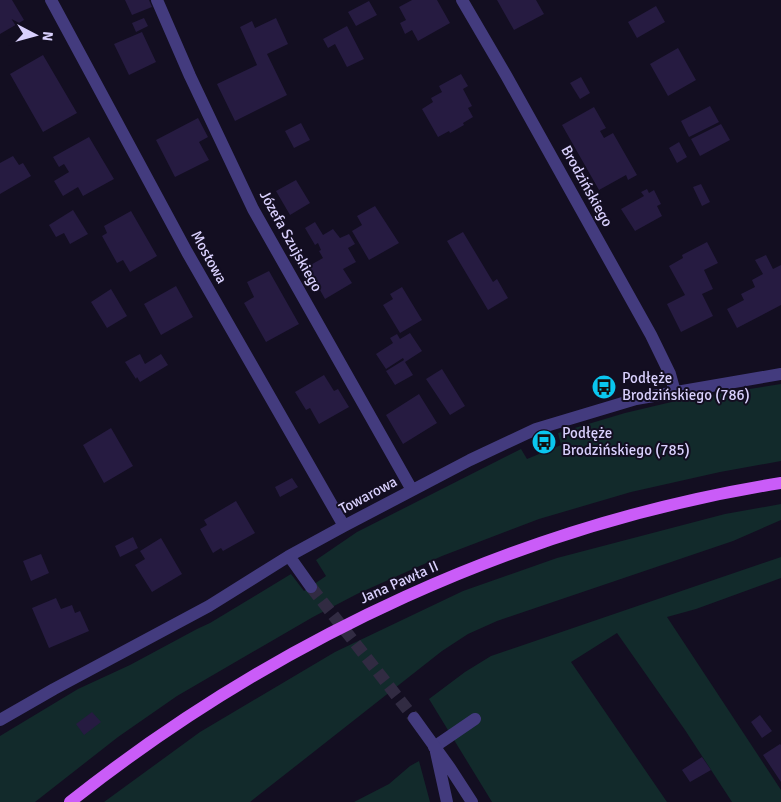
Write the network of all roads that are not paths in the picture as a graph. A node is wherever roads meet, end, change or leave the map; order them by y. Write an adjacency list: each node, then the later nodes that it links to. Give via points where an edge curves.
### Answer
1 (51, 0): 8 (street, Mostowa, via 187,252)
2 (157, 0): 7 (street, Józefa Szujskiego, via 253,209)
3 (462, 0): 5 (street, Brodzińskiego, via 651,335)
4 (781, 374): 5 (street, Towarowa)
5 (675, 392): 7 (street, Towarowa, via 636,399 536,429)
6 (781, 483): 15 (main road, Jana Pawła II, via 693,500 548,540 399,599 318,639 239,684 135,753)
7 (412, 490): 8 (street, Towarowa)
8 (344, 526): 9 (street, Towarowa)
9 (289, 556): 10 (street); 13 (street, Towarowa, via 209,606)
10 (311, 586)
11 (414, 718): 14 (street)
12 (474, 719): 14 (street)
13 (0, 720)
14 (434, 747): 16 (street); 17 (street)
15 (70, 802)
16 (447, 802)
17 (472, 802)

